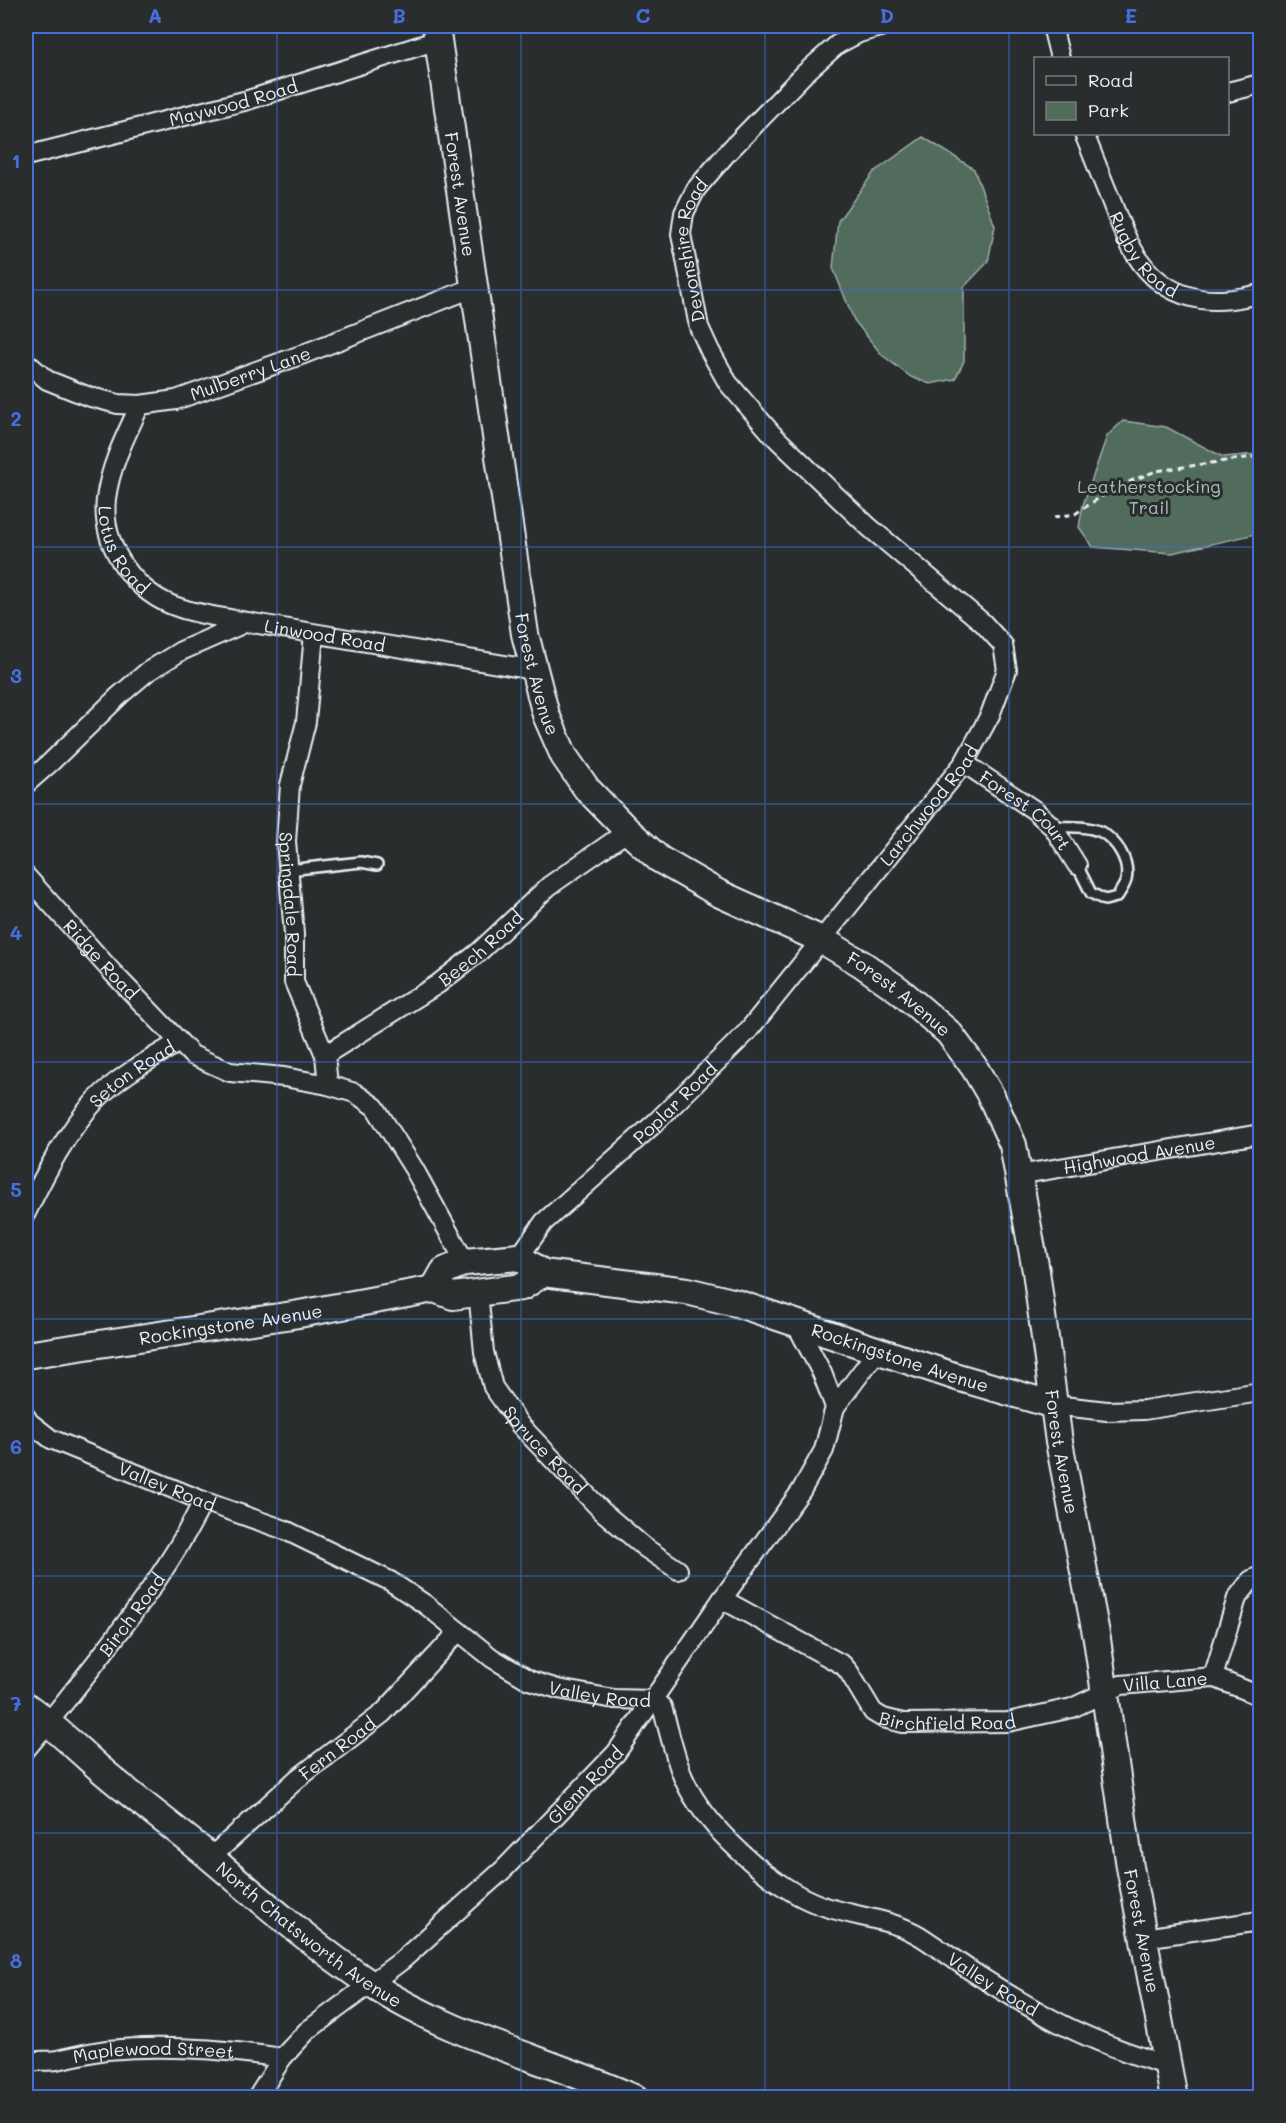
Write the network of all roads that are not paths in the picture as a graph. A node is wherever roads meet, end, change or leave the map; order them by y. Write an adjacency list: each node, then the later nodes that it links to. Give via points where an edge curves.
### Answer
1 (884, 26): 15 (street, Devonshire Road, via 837,44 696,189 684,213 681,234 699,327 728,382 772,434 869,527 983,623)
2 (1052, 26): 4 (street)
3 (437, 33): 8 (street, Maywood Road, via 248,100); 9 (street, Forest Avenue)
4 (1060, 57)
5 (1260, 84): 6 (street)
6 (1229, 92)
7 (1084, 135): 10 (street, Rugby Road, via 1125,239 1143,268 1162,285 1202,299 1229,300)
8 (26, 156)
9 (475, 287): 12 (street, Mulberry Lane, via 176,400); 16 (street, Forest Avenue, via 525,634)
10 (1260, 294)
11 (26, 362): 12 (street, Mulberry Lane, via 47,380 87,396)
12 (140, 405): 13 (street, Lotus Road, via 119,452 106,501 107,525 117,557 150,594 179,608)
13 (247, 622): 14 (street, Linwood Road); 18 (street, Linwood Road, via 181,651 147,672)
14 (314, 634): 16 (street, Linwood Road); 23 (street, Springdale Road, via 306,722 290,785)
15 (1006, 654): 17 (street, Larchwood Road, via 1004,679)
16 (534, 670): 20 (street, Forest Avenue, via 546,715 564,756 587,789)
17 (964, 763): 19 (street, Forest Court); 25 (street, Larchwood Road)
18 (26, 784)
19 (1053, 827): 22 (street, Forest Court); 22 (lane, via 1100,832 1117,844 1126,863 1126,881 1117,897 1105,900 1091,893)
20 (628, 831): 25 (street, Forest Avenue, via 659,859 718,893); 27 (street, Beech Road, via 549,886 479,952 438,984)
21 (377, 865): 23 (lane, via 361,862)
22 (1077, 865)
23 (288, 870): 27 (street, Springdale Road, via 294,982)
24 (26, 876): 26 (street, Ridge Road)
25 (822, 940): 30 (street, Forest Avenue, via 881,977 949,1033 991,1096 1013,1145); 32 (street, Poplar Road, via 747,1032 656,1122 544,1222)
26 (179, 1042): 28 (street, Seton Road, via 192,1055 230,1072); 31 (street, Seton Road, via 97,1099 44,1175)
27 (325, 1055): 28 (street, Springdale Road)
28 (328, 1084): 33 (street, via 355,1093 375,1107)
29 (1260, 1134): 30 (street, Highwood Avenue)
30 (1018, 1174): 41 (street, Forest Avenue)
31 (26, 1213)
32 (519, 1257): 33 (street); 34 (street, Rockingstone Avenue)
33 (465, 1262): 35 (street, via 444,1271)
34 (543, 1273): 36 (street, Rockingstone Avenue, via 522,1287); 37 (street, Rockingstone Avenue, via 687,1291)
35 (434, 1289): 36 (street, Rockingstone Avenue, via 453,1296); 39 (street, Rockingstone Avenue, via 299,1314)
36 (478, 1292): 45 (street, Spruce Road, via 484,1352 493,1387 520,1425 602,1511)
37 (796, 1323): 38 (street, Rockingstone Avenue); 42 (street)
38 (878, 1350): 41 (street, Rockingstone Avenue); 42 (street, Glenn Road)
39 (26, 1355)
40 (1260, 1392): 41 (street, Rockingstone Avenue, via 1144,1410 1107,1411)
41 (1054, 1405): 50 (street, Forest Avenue)
42 (835, 1407): 47 (street, Glenn Road, via 824,1450 801,1491)
43 (26, 1417): 44 (street, Valley Road, via 51,1439)
44 (202, 1501): 48 (street, Valley Road, via 285,1530 390,1581); 54 (street, Birch Road, via 139,1607)
45 (678, 1570)
46 (1260, 1576): 49 (street, via 1251,1580 1237,1598)
47 (722, 1599): 50 (street, Birchfield Road, via 843,1665 873,1712 903,1723 1008,1722 1072,1708); 52 (street, Glenn Road)
48 (458, 1632): 52 (street, Valley Road, via 529,1680 614,1699); 56 (street, Fern Road, via 383,1713 297,1779)
49 (1213, 1677): 50 (street, Villa Lane, via 1120,1685); 51 (street, Villa Lane)
50 (1105, 1692): 58 (street, Forest Avenue)
51 (1260, 1696)
52 (653, 1700): 59 (street, Glenn Road, via 616,1753 504,1869 402,1961); 62 (street, Valley Road, via 662,1707 684,1778 696,1799 748,1860 804,1899 897,1925 1064,2025)
53 (26, 1706): 54 (street, North Chatsworth Avenue)
54 (49, 1722): 55 (street, Birch Road); 56 (street, North Chatsworth Avenue)
55 (26, 1749)
56 (210, 1858): 59 (street, North Chatsworth Avenue)
57 (1260, 1921): 58 (street)
58 (1144, 1938): 62 (street, Forest Avenue)
59 (370, 1983): 60 (street, Glenn Road, via 307,2031); 64 (street, North Chatsworth Avenue, via 442,2022)
60 (282, 2058): 61 (street, Maplewood Street, via 228,2049 175,2047 105,2050); 63 (street, Glenn Road)
61 (26, 2064)
62 (1169, 2066): 65 (street, Forest Avenue)
63 (257, 2097)
64 (634, 2097)
65 (1174, 2097)

